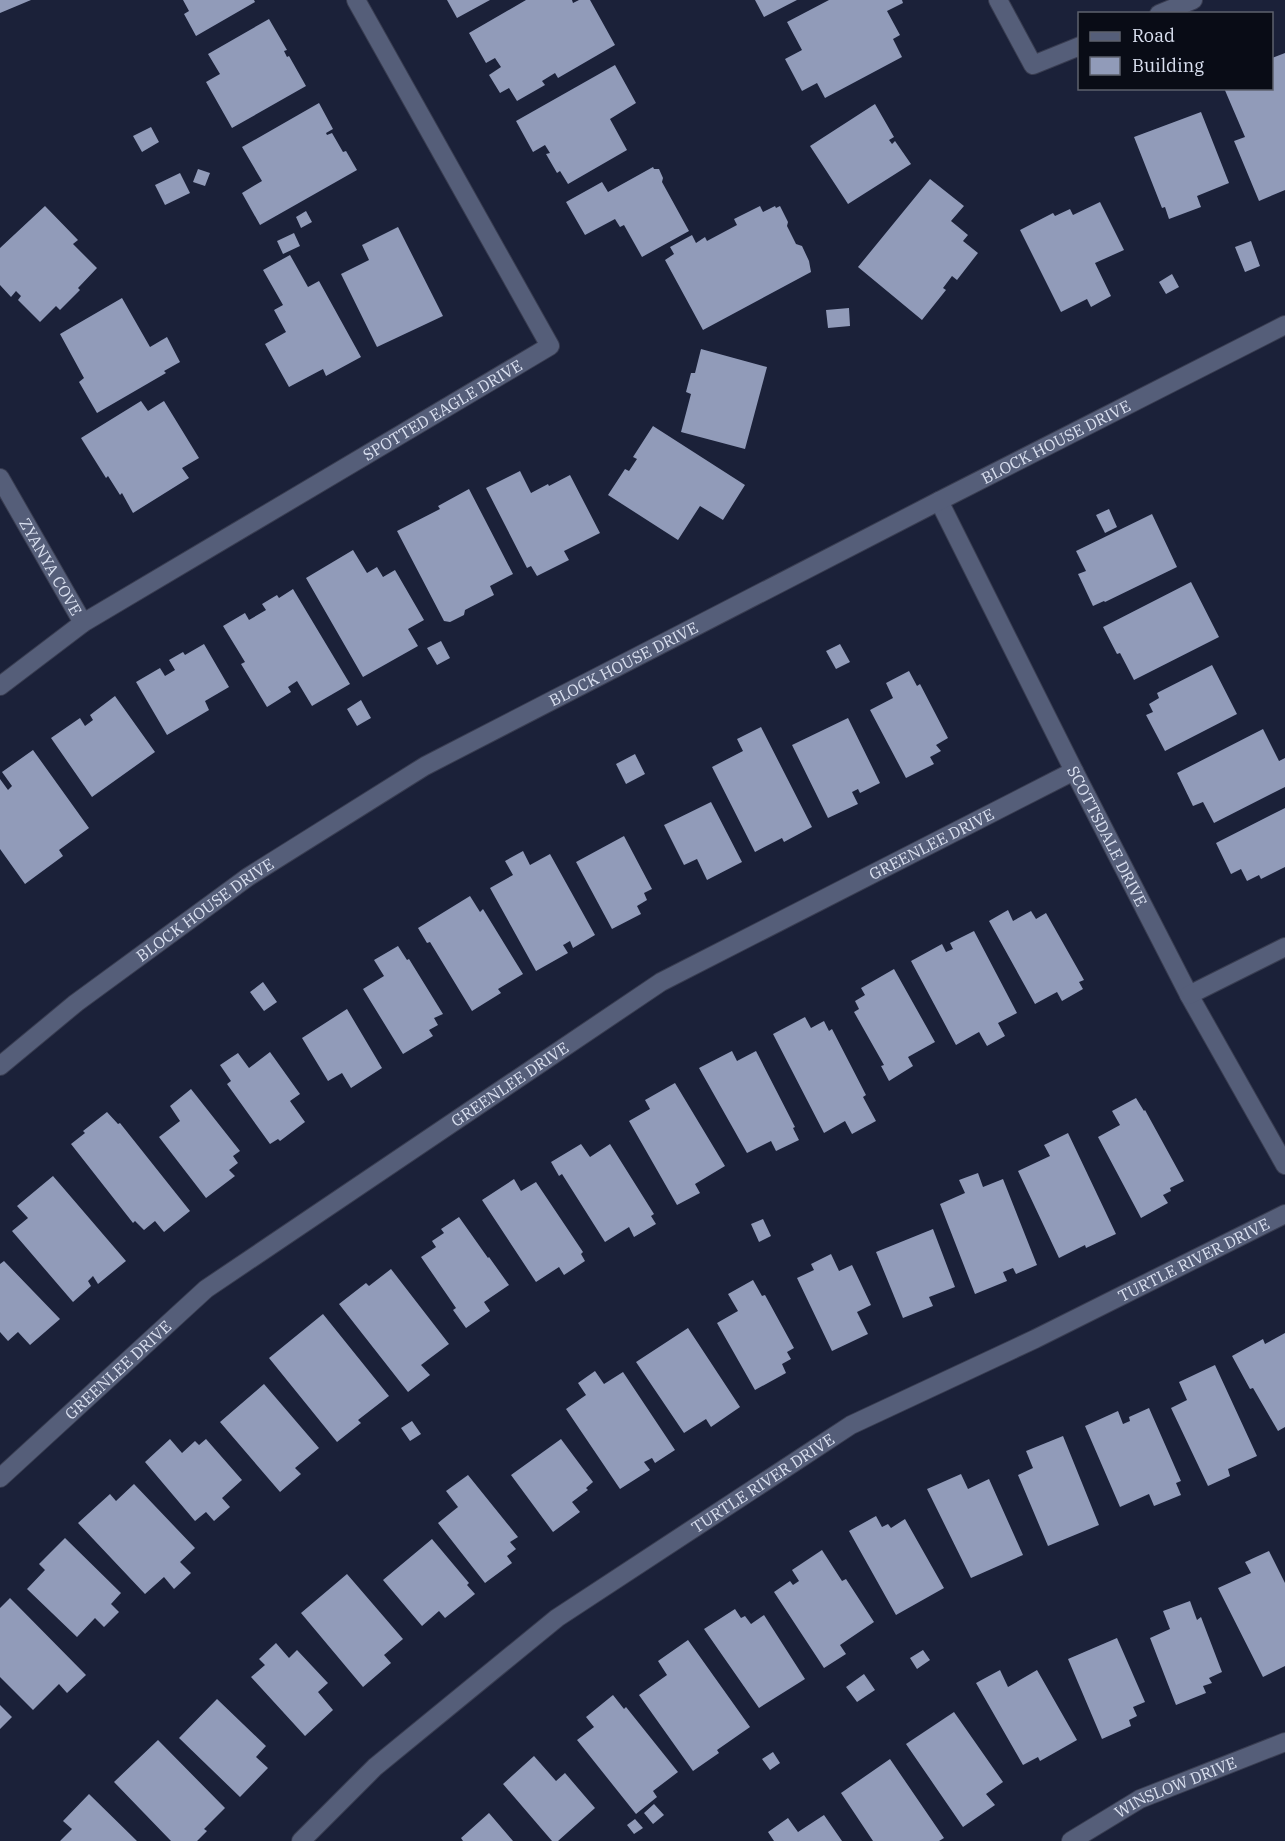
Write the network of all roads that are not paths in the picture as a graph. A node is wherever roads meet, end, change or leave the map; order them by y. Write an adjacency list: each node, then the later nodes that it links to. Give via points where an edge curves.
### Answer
1 (356, 0): 9 (street, SPOTTED EAGLE DRIVE, via 550,346)
2 (998, 0): 5 (street, via 1033,64)
3 (1193, 0): 4 (street)
4 (1164, 12)
5 (1078, 47)
6 (1285, 325): 8 (street, BLOCK HOUSE DRIVE)
7 (0, 478): 9 (street, ZYANYA COVE)
8 (939, 501): 11 (street, SCOTTSDALE DRIVE); 14 (street, BLOCK HOUSE DRIVE, via 425,766 248,877 76,1003)
9 (83, 623): 10 (street, SPOTTED EAGLE DRIVE)
10 (0, 686)
11 (1074, 771): 13 (street, SCOTTSDALE DRIVE); 17 (street, GREENLEE DRIVE, via 661,982 206,1289)
12 (1285, 947): 13 (street)
13 (1189, 995): 15 (street, SCOTTSDALE DRIVE)
14 (0, 1066)
15 (1285, 1165)
16 (1285, 1214): 19 (street, TURTLE RIVER DRIVE, via 1035,1339 851,1425 557,1618 375,1767)
17 (0, 1478)
18 (1285, 1742): 20 (street, WINSLOW DRIVE, via 1140,1799)
19 (301, 1841)
20 (1071, 1841)

